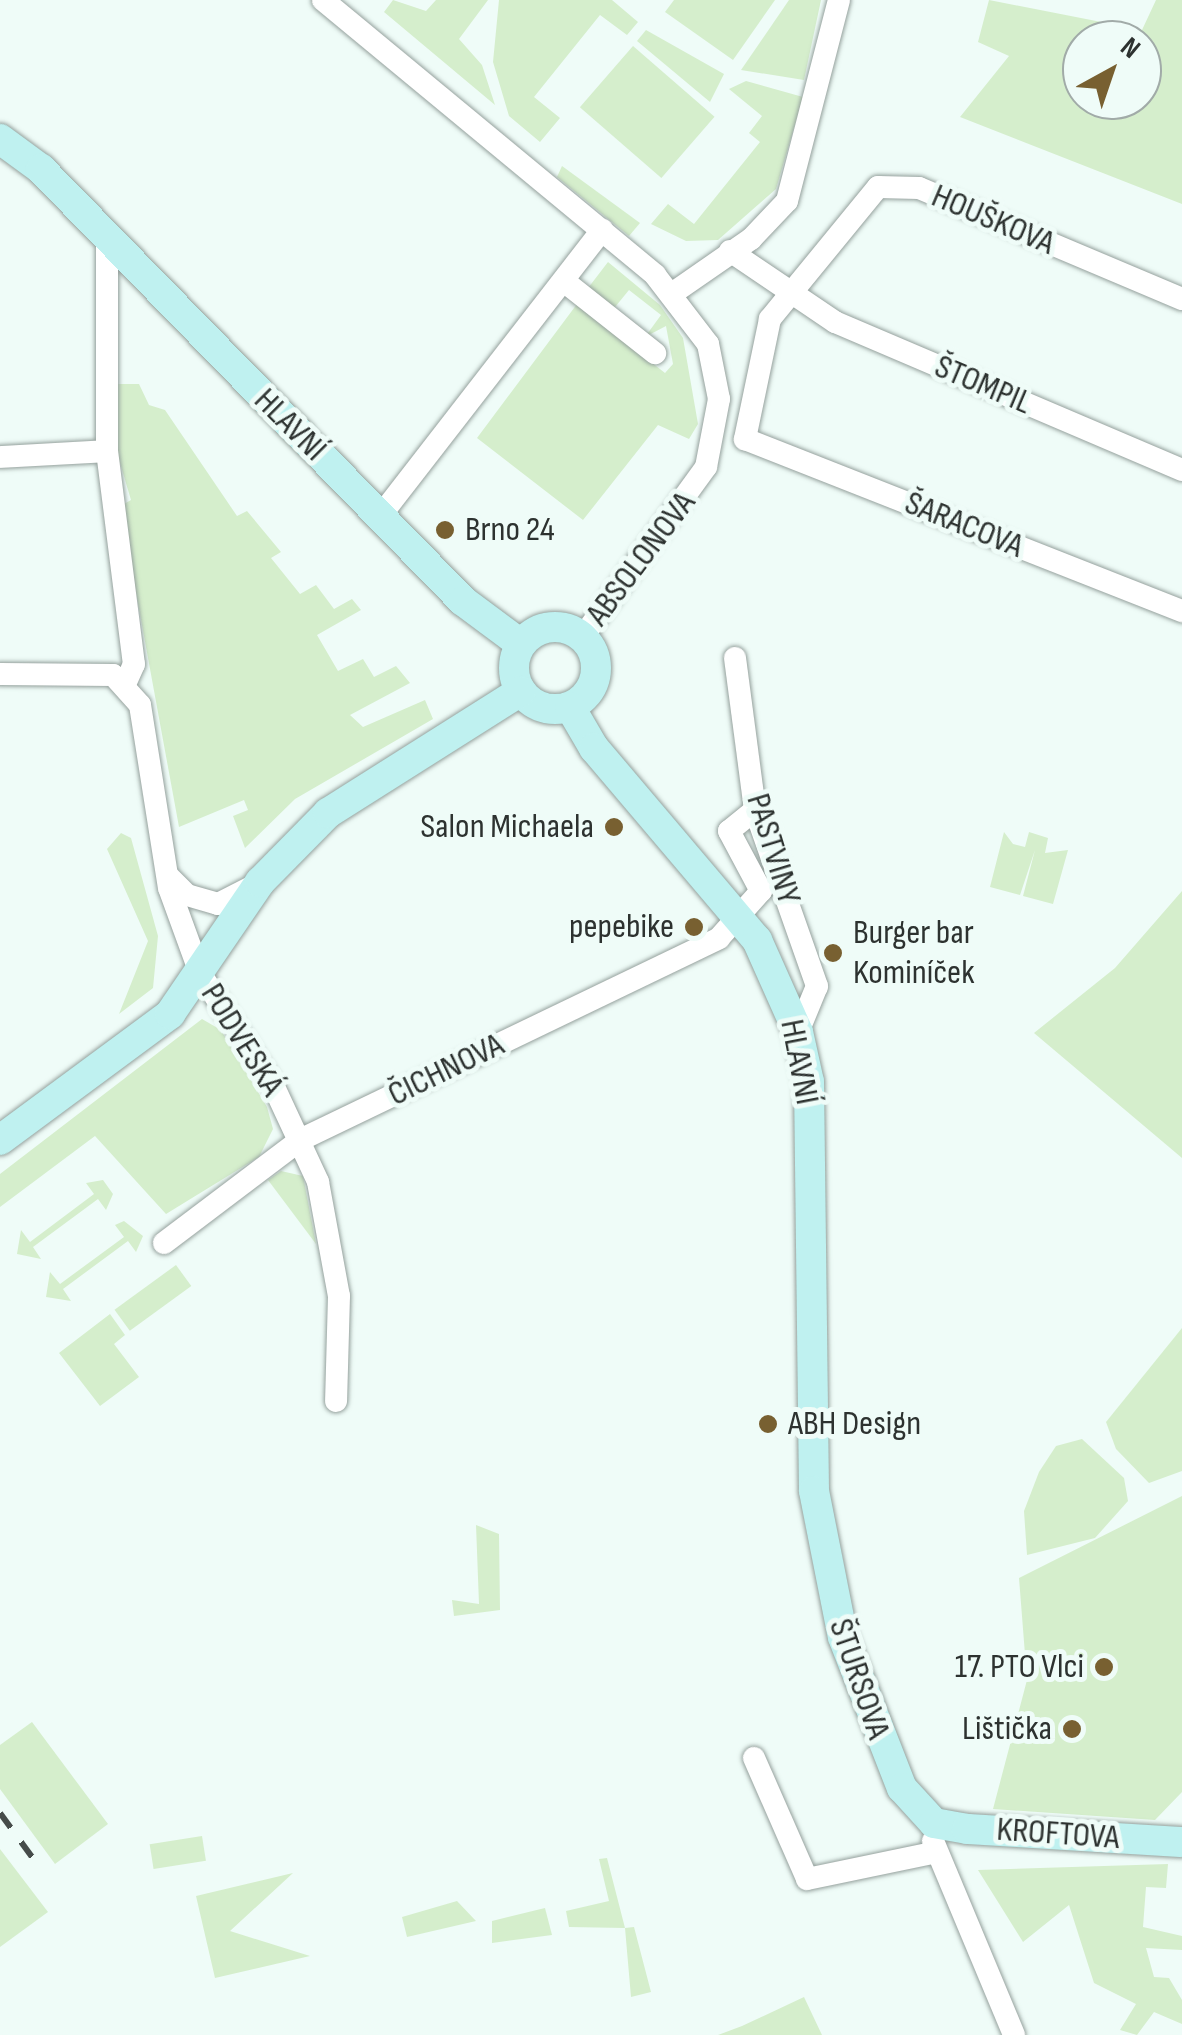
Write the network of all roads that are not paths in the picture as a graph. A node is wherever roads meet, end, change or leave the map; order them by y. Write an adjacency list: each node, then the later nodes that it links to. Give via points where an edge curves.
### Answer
1 (323, 0): 4 (street, ABSOLONOVA)
2 (839, 0): 6 (street, via 787,201)
3 (0, 140): 5 (street, HLAVNÍ)
4 (602, 230): 7 (street); 8 (street, ABSOLONOVA)
5 (107, 240): 12 (street, PODVESKÁ); 15 (street, HLAVNÍ)
6 (730, 251): 8 (street); 9 (street)
7 (565, 282): 11 (street); 15 (street)
8 (674, 292): 17 (street, ABSOLONOVA, via 715,372 712,450 685,506)
9 (785, 296): 10 (street, HOUŠKOVA, via 878,187 919,188); 14 (street, ŠTOMPIL); 16 (street, ŠARACOVA, via 765,335 745,439)
10 (1182, 299)
11 (654, 354)
12 (107, 451): 13 (street); 21 (street, PODVESKÁ, via 134,664)
13 (0, 458)
14 (1182, 470)
15 (381, 515): 18 (street, HLAVNÍ, via 463,601)
16 (1182, 611)
17 (582, 636): 18 (street, via 554,627); 23 (street, via 595,681)
18 (522, 644): 22 (street)
19 (734, 658): 24 (street, PASTVINY)
20 (0, 674): 21 (street)
21 (126, 682): 25 (street, PODVESKÁ, via 140,705)
22 (521, 691): 23 (street, via 542,707); 26 (street, via 342,801)
23 (570, 707): 27 (street, HLAVNÍ, via 594,748)
24 (755, 810): 27 (street, via 729,831 760,881); 29 (street, PASTVINY, via 817,986)
25 (167, 875): 26 (street, via 187,895 218,904); 28 (street, PODVESKÁ)
26 (260, 882): 28 (street)
27 (742, 920): 29 (street, HLAVNÍ); 31 (street, ČICHNOVA)
28 (200, 974): 30 (street, via 170,1014); 31 (street, PODVESKÁ)
29 (798, 1032): 34 (street, HLAVNÍ, via 809,1082)
30 (0, 1140)
31 (300, 1140): 32 (street, ČICHNOVA); 33 (street, PODVESKÁ, via 318,1182 340,1296)
32 (164, 1243)
33 (336, 1401)
34 (814, 1491): 36 (street, ŠTURSOVA, via 831,1594 871,1726)
35 (754, 1758): 36 (street, via 807,1878)
36 (934, 1838): 37 (street, KROFTOVA); 38 (street, ŠTURSOVA)
37 (1182, 1842)
38 (1014, 2035)

